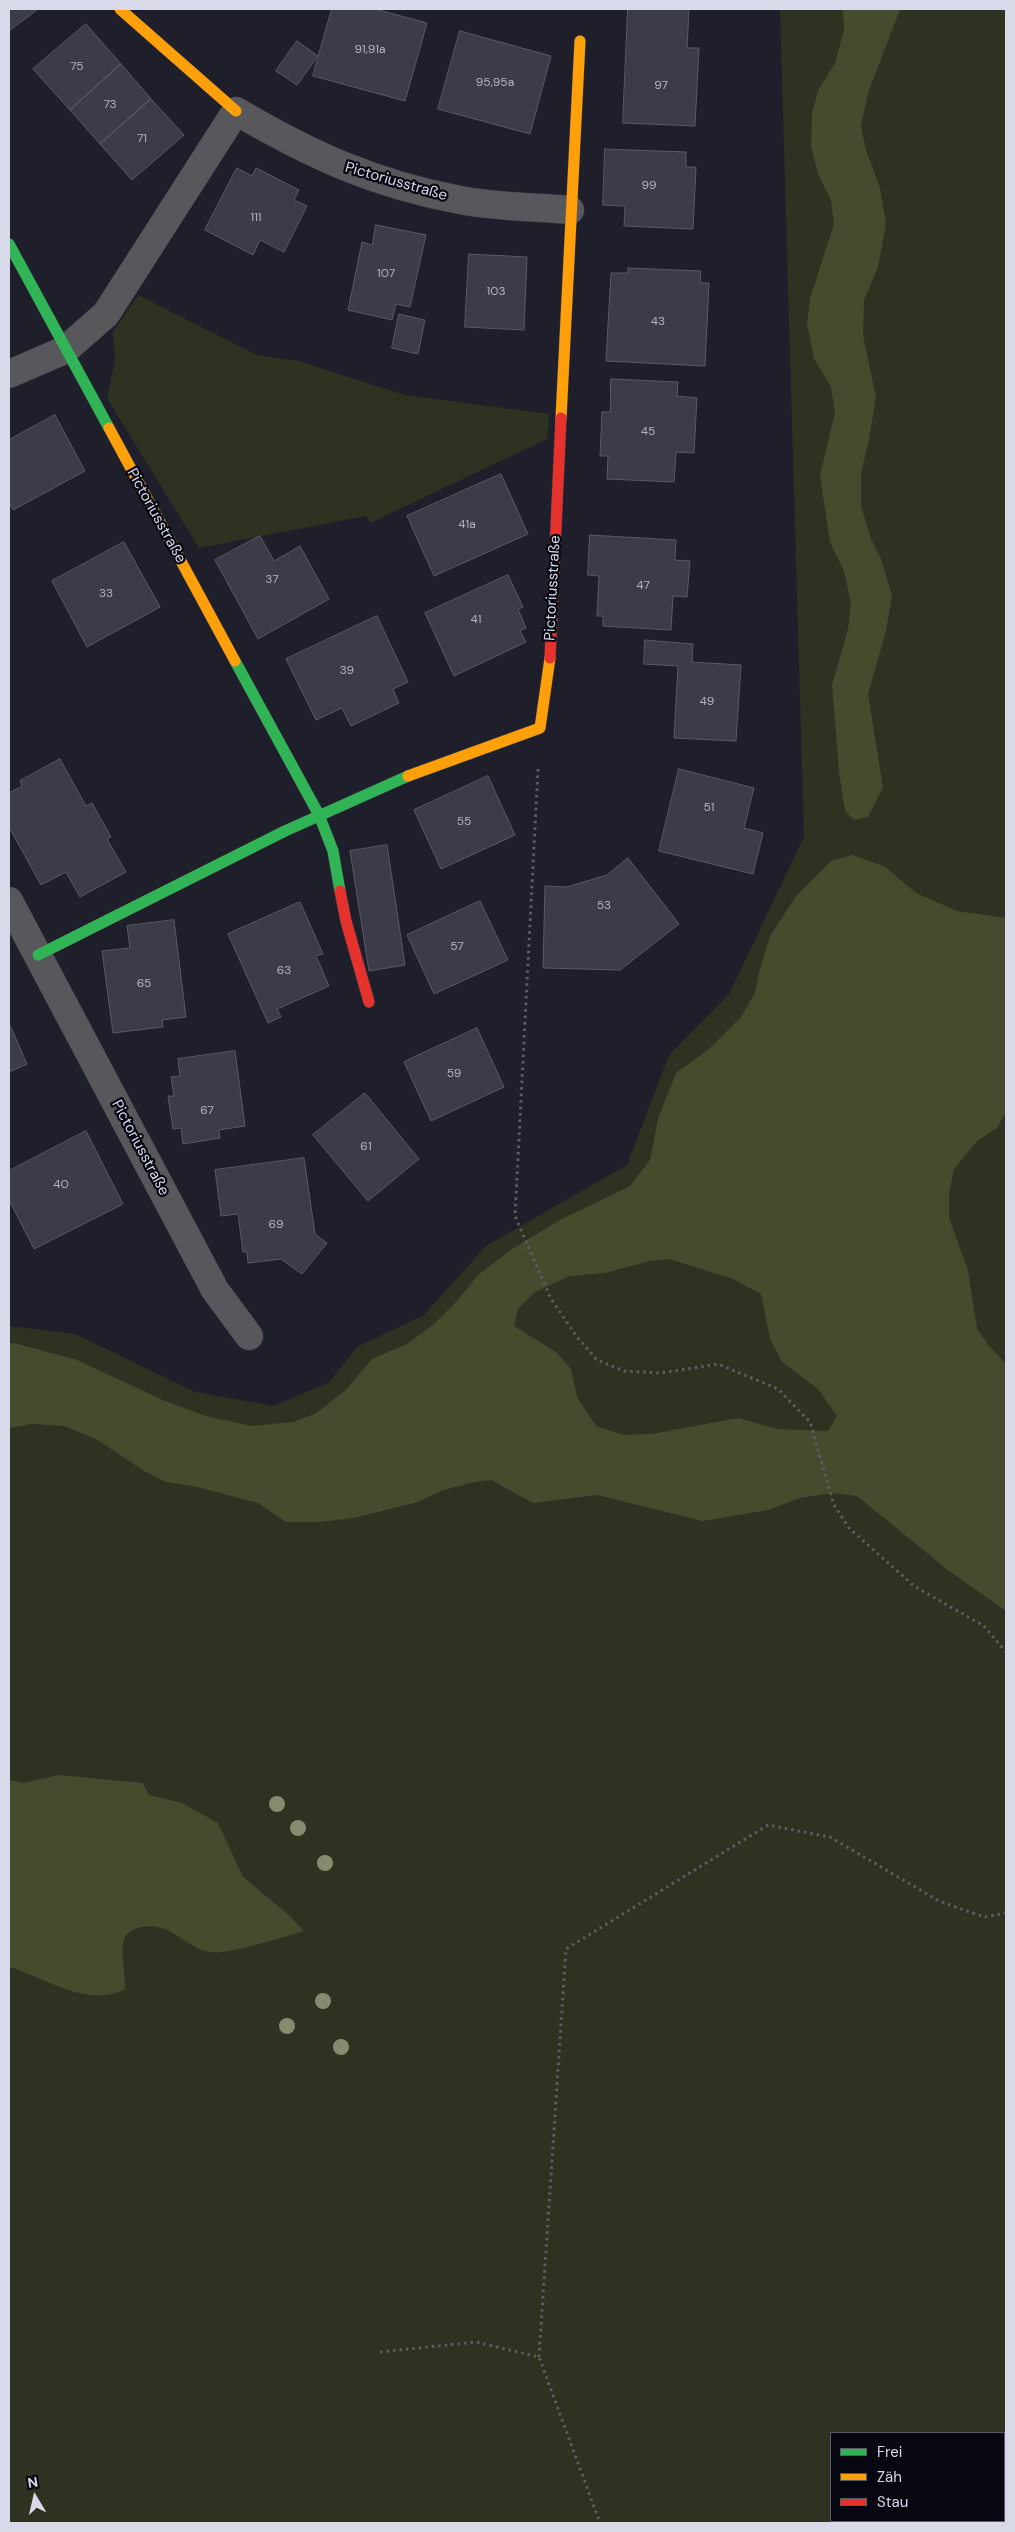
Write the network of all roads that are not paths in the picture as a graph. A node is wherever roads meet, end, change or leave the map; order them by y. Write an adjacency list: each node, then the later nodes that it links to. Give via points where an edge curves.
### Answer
1 (120, 9): 3 (street, Pictoriusstraße)
2 (580, 41): 4 (street, Pictoriusstraße)
3 (236, 111): 4 (street, Pictoriusstraße, via 342,167 401,186 462,200); 6 (street, via 106,314)
4 (570, 210): 8 (street, Pictoriusstraße, via 549,671 540,728 481,746)
5 (9, 244): 6 (street, Pictoriusstraße)
6 (65, 350): 7 (street); 8 (street, Pictoriusstraße)
7 (9, 374)
8 (319, 815): 10 (street); 11 (street, Pictoriusstraße, via 333,851 346,921)
9 (9, 901): 10 (street, Pictoriusstraße)
10 (38, 955): 12 (street, Pictoriusstraße, via 214,1290)
11 (369, 1002)
12 (249, 1336)

